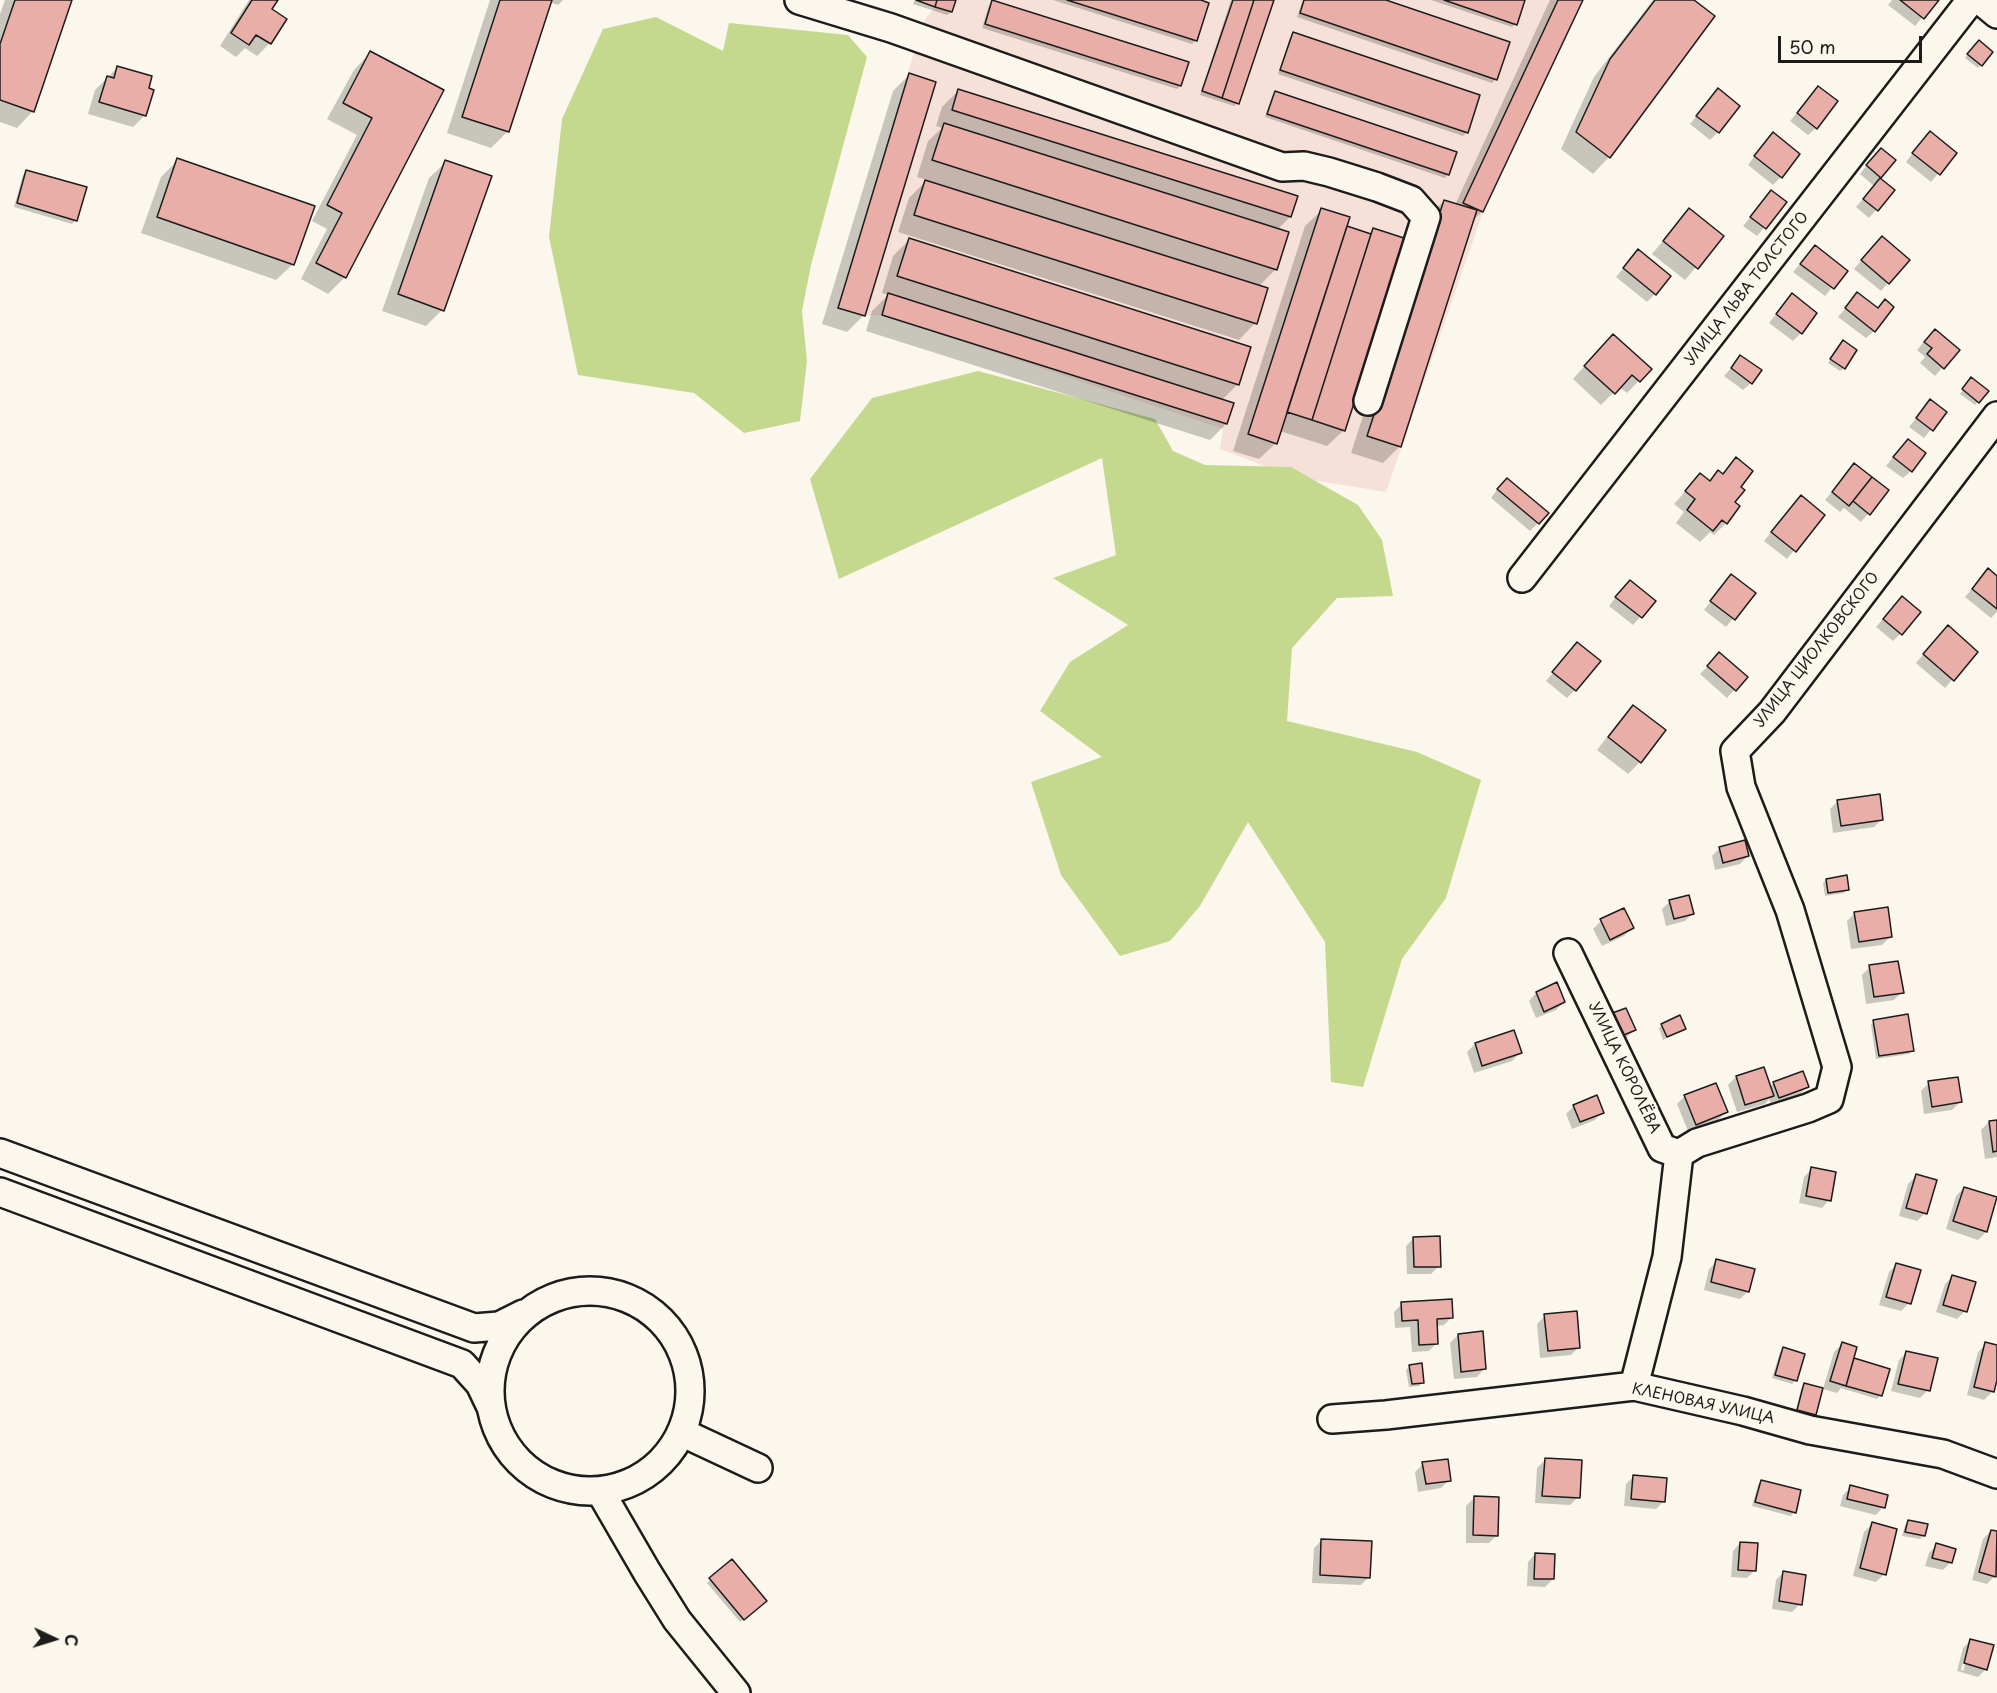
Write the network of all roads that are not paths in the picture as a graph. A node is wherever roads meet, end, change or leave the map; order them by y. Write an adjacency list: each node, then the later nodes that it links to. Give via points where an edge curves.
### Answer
1 (799, 0): 5 (street, via 891,28 1282,167 1304,166 1329,172 1411,200 1426,217)
2 (1971, 0): 7 (street, УЛИЦА ЛЬВА ТОЛСТОГО)
3 (1980, 0): 4 (street)
4 (1997, 14)
5 (1368, 401)
6 (1997, 416): 10 (street, УЛИЦА ЦИОЛКОВСКОГО, via 1772,712 1735,751 1741,787 1790,910 1837,1067 1829,1099 1697,1143)
7 (1522, 578)
8 (1568, 953): 10 (street, УЛИЦА КОРОЛЁВА, via 1662,1148)
9 (0, 1153): 12 (street, via 474,1328 499,1326)
10 (1679, 1154): 13 (street, via 1667,1257)
11 (0, 1192): 14 (street, via 462,1364 480,1384)
12 (530, 1311): 14 (street, via 500,1348 491,1378); 16 (street, via 563,1294 601,1291 636,1302 652,1312 666,1325 685,1358 690,1395)
13 (1634, 1386): 15 (street, КЛЕНОВАЯ УЛИЦА); 18 (street, КЛЕНОВАЯ УЛИЦА, via 1810,1430 1943,1454)
14 (492, 1410): 19 (street, via 505,1444 530,1471 563,1487)
15 (1332, 1419)
16 (681, 1432): 17 (street); 19 (street, via 662,1461 648,1472 617,1488)
17 (758, 1468)
18 (1997, 1474)
19 (600, 1491): 20 (street, via 678,1620)
20 (736, 1693)

